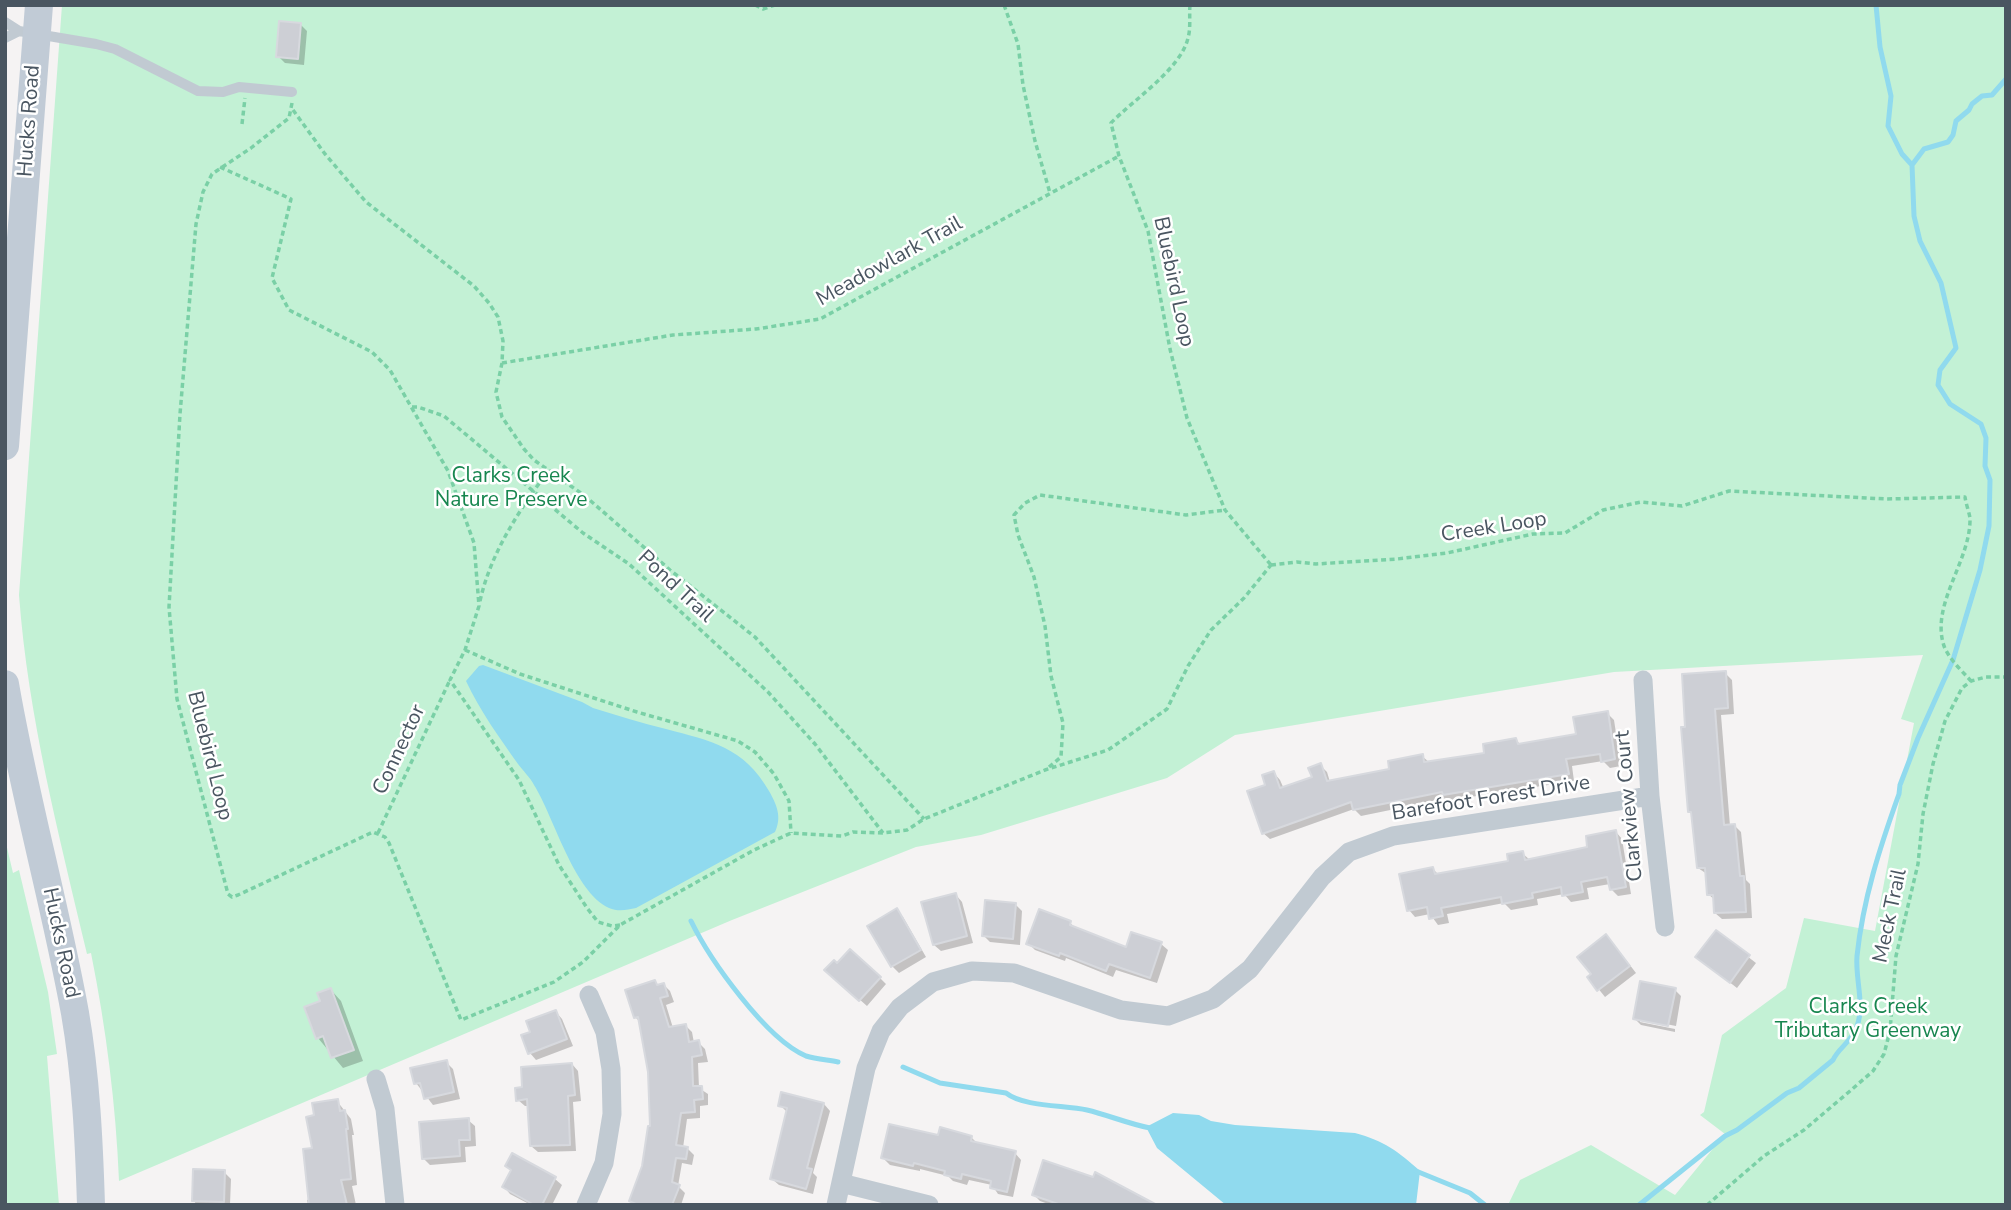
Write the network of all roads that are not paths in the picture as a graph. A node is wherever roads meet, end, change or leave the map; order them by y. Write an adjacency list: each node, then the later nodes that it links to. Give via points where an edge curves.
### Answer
1 (39, 5): 3 (main road, Hucks Road)
2 (5, 22): 3 (lane)
3 (28, 32): 4 (lane); 5 (lane, via 115,49 198,91 239,87); 6 (main road, Hucks Road)
4 (5, 37)
5 (292, 92)
6 (5, 446)
7 (1643, 680): 9 (street, Clarkview Court)
8 (5, 684): 14 (main road, Hucks Road, via 75,1016 85,1092)
9 (1650, 796): 10 (street, Clarkview Court); 13 (street, Barefoot Forest Drive, via 1393,836 1349,852 1322,877 1250,969 1213,999 1168,1016 1121,1010 1014,973 972,971 933,982 901,1007 881,1031 866,1068)
10 (1665, 927)
11 (589, 995): 16 (street, via 605,1032 612,1114 604,1163)
12 (376, 1079): 15 (street, via 385,1109)
13 (841, 1183): 17 (street); 18 (street)
14 (91, 1205)
15 (395, 1205)
16 (586, 1205)
17 (836, 1205)
18 (929, 1205)

